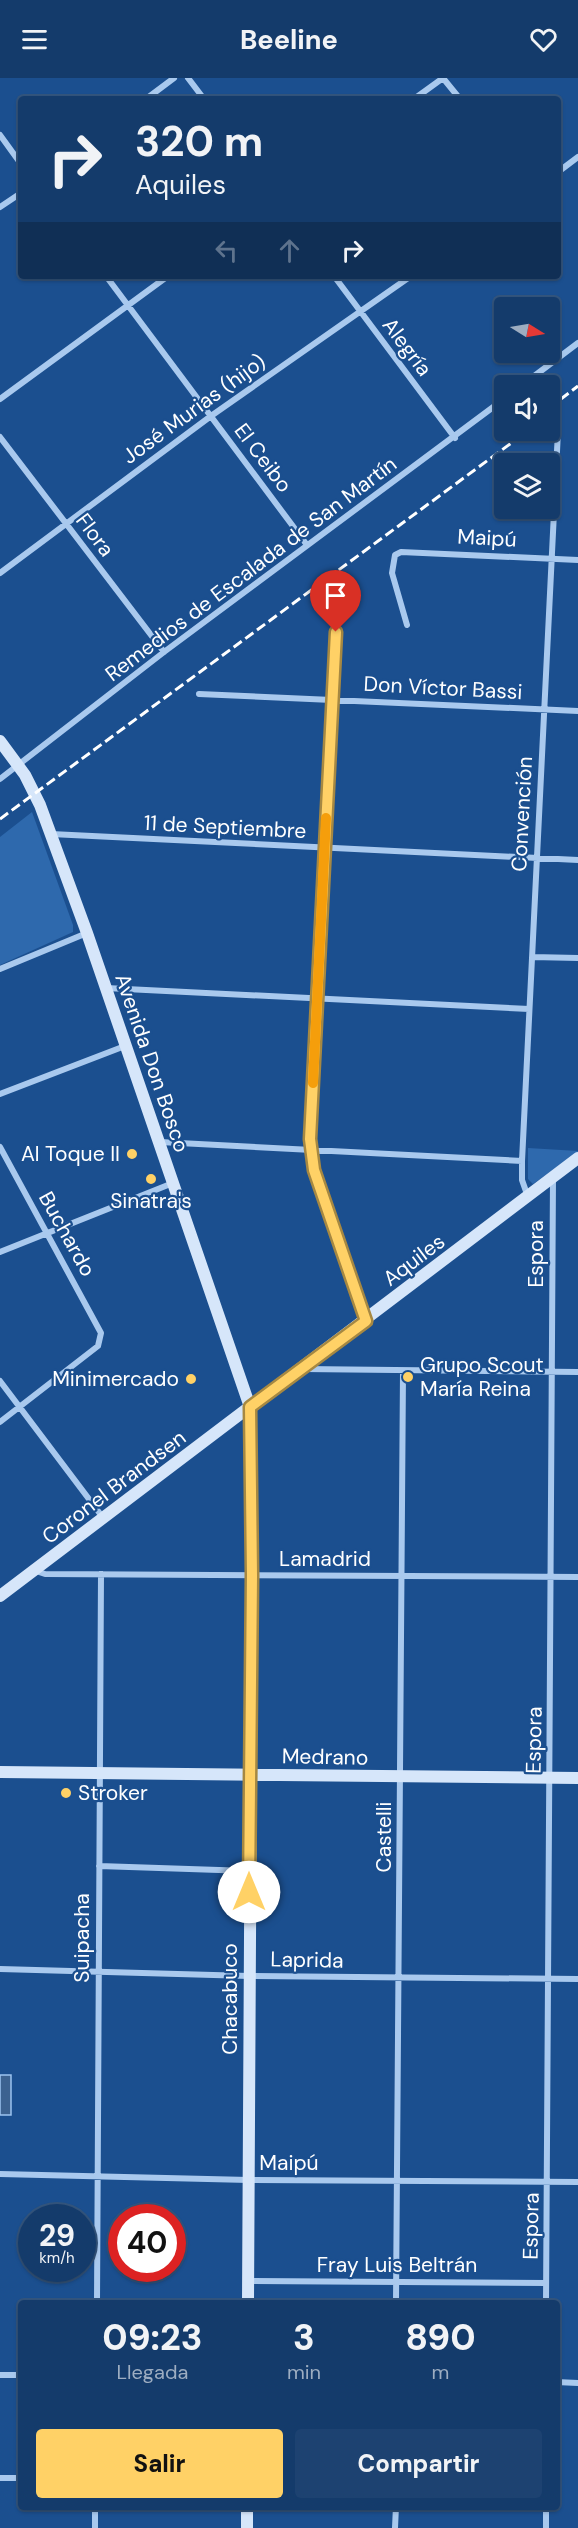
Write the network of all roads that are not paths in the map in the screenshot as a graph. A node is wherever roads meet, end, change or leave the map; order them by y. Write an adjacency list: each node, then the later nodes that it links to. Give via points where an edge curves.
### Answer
1 (174, 78): 4 (street)
2 (188, 78): 5 (street)
3 (443, 78): 6 (street); 7 (street)
4 (150, 96)
5 (202, 96)
6 (418, 96)
7 (458, 96)
8 (0, 135): 10 (street)
9 (578, 157): 11 (street)
10 (18, 160)
11 (561, 170)
12 (18, 195): 13 (street)
13 (0, 207)
14 (108, 279): 18 (street, El Ceibo)
15 (164, 279): 18 (street)
16 (336, 279): 19 (street, Alegría)
17 (407, 279): 19 (street, José Murias (hijo))
18 (128, 304): 22 (street); 24 (street, El Ceibo)
19 (360, 312): 24 (street, José Murias (hijo)); 26 (street, Alegría)
20 (578, 343): 21 (street)
21 (536, 375)
22 (0, 399)
23 (494, 407): 26 (street, Remedios de Escalada de San Martín)
24 (211, 416): 28 (street, José Murias (hijo)); 29 (street, El Ceibo)
25 (0, 437): 28 (street, Flora)
26 (455, 438): 29 (street, Remedios de Escalada de San Martín)
27 (558, 441): 30 (street, Convención)
28 (65, 524): 32 (street, José Murias (hijo)); 35 (street, Flora)
29 (307, 545): 35 (street, Remedios de Escalada de San Martín)
30 (553, 559): 31 (street, Maipú); 34 (street, Maipú, via 408,550 395,555 392,573); 38 (street, Convención)
31 (578, 560)
32 (0, 573)
33 (338, 588): 37 (street)
34 (407, 625)
35 (164, 652): 41 (street, Remedios de Escalada de San Martín)
36 (199, 694): 37 (street, Don Víctor Bassi)
37 (333, 699): 38 (street, Don Víctor Bassi); 44 (street)
38 (544, 709): 39 (street, Don Víctor Bassi); 45 (street, Convención)
39 (578, 711)
40 (0, 741): 41 (street, Avenida Don Bosco)
41 (19, 766): 42 (street, Remedios de Escalada de San Martín); 43 (street, Avenida Don Bosco)
42 (0, 780)
43 (51, 834): 44 (street, 11 de Septiembre); 47 (street, Avenida Don Bosco)
44 (324, 849): 45 (street, 11 de Septiembre); 52 (street)
45 (536, 858): 46 (street, 11 de Septiembre); 48 (street, Convención)
46 (578, 860)
47 (87, 933): 50 (street); 51 (street, Avenida Don Bosco)
48 (532, 957): 49 (street); 53 (street, Convención)
49 (578, 958)
50 (0, 969)
51 (106, 988): 52 (street); 54 (street, Avenida Don Bosco)
52 (318, 998): 53 (street); 58 (street)
53 (529, 1008): 59 (street, Convención)
54 (125, 1046): 55 (street); 56 (street, Avenida Don Bosco)
55 (0, 1094)
56 (159, 1142): 58 (street); 62 (street, Avenida Don Bosco)
57 (0, 1147): 64 (street, Buchardo)
58 (311, 1149): 59 (street); 66 (street, via 314,1170)
59 (522, 1161): 63 (street, Convención, via 522,1180)
60 (575, 1162): 61 (street, Aquiles)
61 (553, 1178): 63 (street, Aquiles); 69 (street, Espora)
62 (172, 1183): 64 (street); 72 (street, Avenida Don Bosco)
63 (529, 1198): 66 (street, Aquiles)
64 (48, 1234): 65 (street); 73 (street, Buchardo, via 101,1337 98,1347)
65 (0, 1252)
66 (366, 1321): 67 (street, Aquiles)
67 (302, 1369): 68 (street); 72 (street, Aquiles)
68 (403, 1372): 69 (street); 79 (street, Castelli)
69 (552, 1372): 70 (street); 80 (street, Espora)
70 (578, 1372)
71 (0, 1381): 73 (street)
72 (250, 1407): 75 (street, Coronel Brandsen); 78 (street, Chacabuco)
73 (20, 1408): 74 (street); 75 (street)
74 (0, 1422)
75 (104, 1519): 76 (street, Coronel Brandsen)
76 (36, 1571): 77 (street, Lamadrid); 82 (street, Coronel Brandsen)
77 (101, 1574): 78 (street, Lamadrid); 84 (street, Suipacha)
78 (252, 1575): 79 (street, Lamadrid); 85 (street, Chacabuco)
79 (402, 1576): 80 (street, Lamadrid); 86 (street, Castelli)
80 (552, 1577): 81 (street, Lamadrid); 87 (street, Espora)
81 (578, 1577)
82 (0, 1596)
83 (0, 1772): 84 (street, Medrano)
84 (101, 1774): 85 (street, Medrano); 89 (street, Suipacha)
85 (250, 1776): 86 (street, Medrano); 90 (street, Chacabuco)
86 (401, 1777): 87 (street, Medrano); 94 (street, Castelli)
87 (550, 1778): 88 (street, Medrano); 95 (street, Espora)
88 (578, 1778)
89 (99, 1866): 90 (street); 92 (street, Suipacha)
90 (249, 1871): 93 (street, Chacabuco)
91 (0, 1970): 92 (street, Laprida)
92 (99, 1972): 93 (street, Laprida); 98 (street, Suipacha)
93 (249, 1976): 94 (street, Laprida); 99 (street, Chacabuco)
94 (400, 1977): 95 (street, Laprida); 100 (street, Castelli)
95 (549, 1978): 96 (street, Laprida); 101 (street, Espora)
96 (578, 1979)
97 (0, 2174): 98 (street, Maipú)
98 (97, 2176): 99 (street, Maipú); 106 (street, Suipacha)
99 (249, 2180): 100 (street, Maipú); 103 (street, Chacabuco)
100 (398, 2180): 101 (street, Maipú); 104 (street, Castelli)
101 (548, 2182): 102 (street, Maipú); 105 (street, Espora)
102 (578, 2182)
103 (248, 2281): 104 (street, Fray Luis Beltrán); 107 (street, Chacabuco)
104 (397, 2282): 105 (street, Fray Luis Beltrán); 108 (street, Castelli)
105 (546, 2283): 109 (street, Espora)
106 (97, 2300)
107 (248, 2300)
108 (396, 2300)
109 (546, 2300)
110 (0, 2375): 111 (street)
111 (18, 2375)
112 (560, 2382): 113 (street)
113 (578, 2383)
114 (0, 2478): 115 (street)
115 (18, 2478)
116 (95, 2510): 120 (street)
117 (247, 2510): 121 (street)
118 (396, 2510): 122 (street)
119 (546, 2510): 123 (street)
120 (95, 2528)
121 (247, 2528)
122 (395, 2528)
123 (546, 2528)

